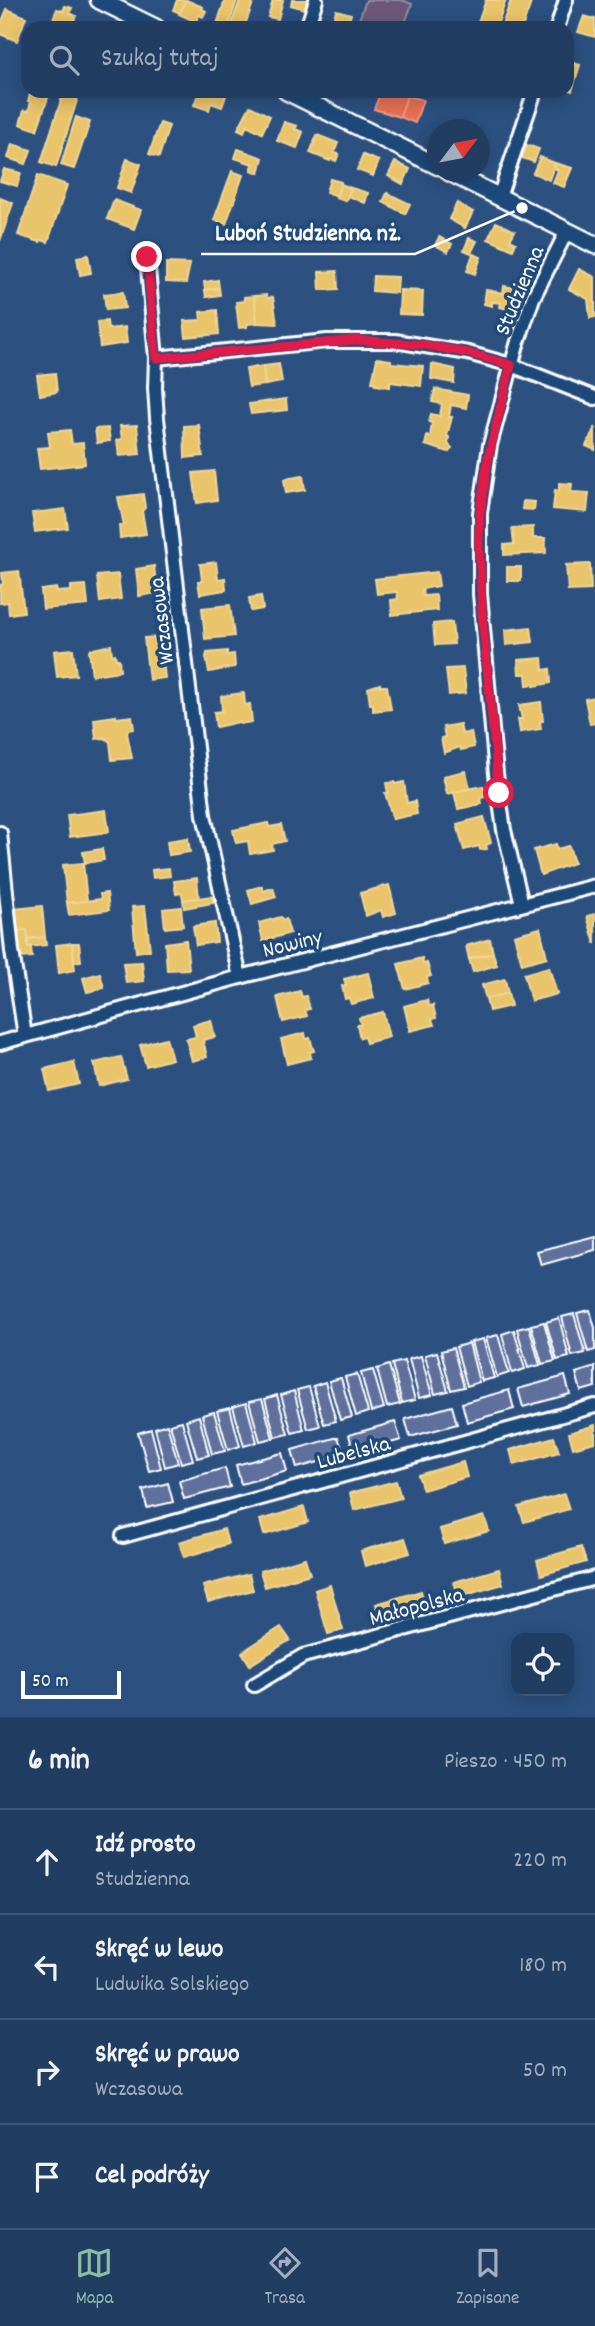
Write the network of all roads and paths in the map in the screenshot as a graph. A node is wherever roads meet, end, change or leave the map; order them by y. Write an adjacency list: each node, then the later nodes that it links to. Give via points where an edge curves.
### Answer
1 (99, 0): 4 (street)
2 (316, 0): 5 (street)
3 (566, 0): 6 (street)
4 (142, 21)
5 (309, 21)
6 (559, 21)
7 (300, 98): 9 (street)
8 (533, 98): 11 (street)
9 (427, 161)
10 (469, 182): 11 (street)
11 (499, 197): 12 (street)
12 (567, 231): 13 (street); 16 (street, Studzienna, via 533,298)
13 (595, 244)
14 (147, 257): 15 (street, Wczasowa)
15 (156, 358): 16 (street, via 356,340 425,345); 21 (street, Wczasowa, via 156,408 202,804)
16 (511, 365): 17 (street); 20 (street, Studzienna, via 488,458 478,559 499,793)
17 (595, 398)
18 (0, 833): 22 (street)
19 (595, 886): 20 (street, Nowiny)
20 (522, 904): 21 (street, Nowiny)
21 (240, 977): 22 (street, Nowiny)
22 (25, 1036): 23 (street, Nowiny)
23 (0, 1043)
24 (595, 1406): 25 (street, Lubelska)
25 (123, 1536)
26 (595, 1578): 27 (street, Małopolska, via 303,1656)
27 (254, 1685)

